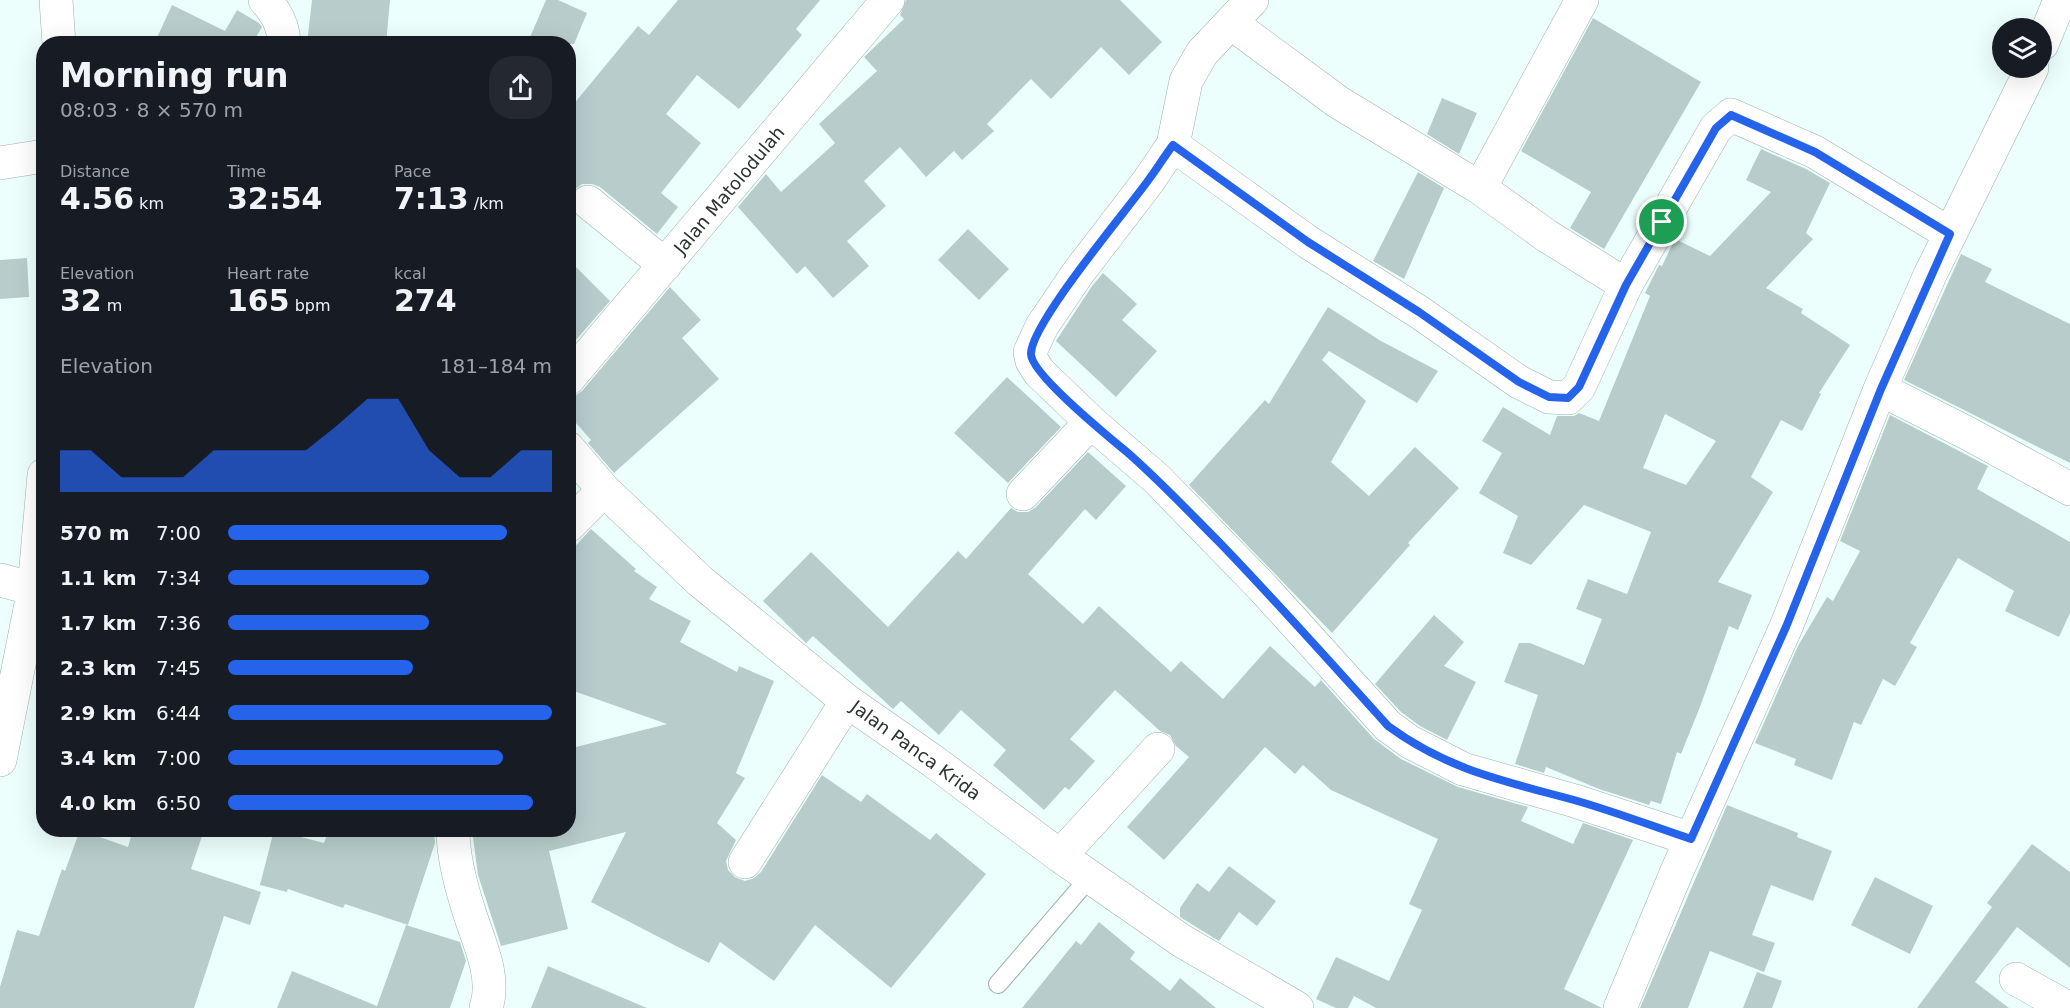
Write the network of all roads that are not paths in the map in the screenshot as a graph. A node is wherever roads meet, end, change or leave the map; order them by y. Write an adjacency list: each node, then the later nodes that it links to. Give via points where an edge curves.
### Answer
1 (56, 0): 8 (street)
2 (265, 0): 9 (street, via 276,12)
3 (1582, 0): 14 (street)
4 (2060, 0): 7 (street)
5 (872, 5): 17 (street, Jalan Matolodulah)
6 (1241, 11): 11 (street, via 1202,53 1186,81); 14 (street, via 1338,102)
7 (2052, 20)
8 (58, 36)
9 (284, 36)
10 (2027, 78): 16 (street)
11 (1173, 145): 18 (street, via 1308,242 1419,312 1519,382 1549,397 1568,398 1579,387); 21 (street, via 1078,273 1042,326 1030,352 1039,372)
12 (36, 157): 13 (street)
13 (0, 163)
14 (1480, 188): 18 (street, via 1546,236)
15 (588, 202): 17 (street)
16 (1950, 234): 18 (street, via 1815,152 1731,115 1716,128); 20 (street)
17 (665, 265): 19 (street, Jalan Matolodulah)
18 (1626, 285)
19 (576, 370)
20 (1881, 389): 23 (street); 34 (street, via 1786,627)
21 (1091, 422): 25 (street); 34 (street, via 1157,478 1388,726 1410,742 1463,769)
22 (576, 457): 24 (street, Jalan Panca Krida)
23 (2070, 489)
24 (604, 490): 26 (street); 30 (street, Jalan Panca Krida, via 700,580)
25 (1023, 494)
26 (576, 518)
27 (36, 566): 29 (street)
28 (0, 580): 29 (street)
29 (34, 589): 32 (street)
30 (847, 701): 35 (street, Jalan Panca Krida); 36 (street)
31 (1158, 750): 35 (street)
32 (0, 760)
33 (454, 837): 41 (street, via 458,869 489,980)
34 (1691, 839): 43 (street)
35 (1060, 856): 37 (street, Jalan Panca Krida)
36 (745, 862)
37 (1090, 878): 39 (lane); 40 (street, Jalan Panca Krida)
38 (2016, 979): 44 (street)
39 (998, 984)
40 (1261, 999): 42 (street, Jalan Panca Krida)
41 (486, 1008)
42 (1297, 1008)
43 (1620, 1008)
44 (2068, 1008)

